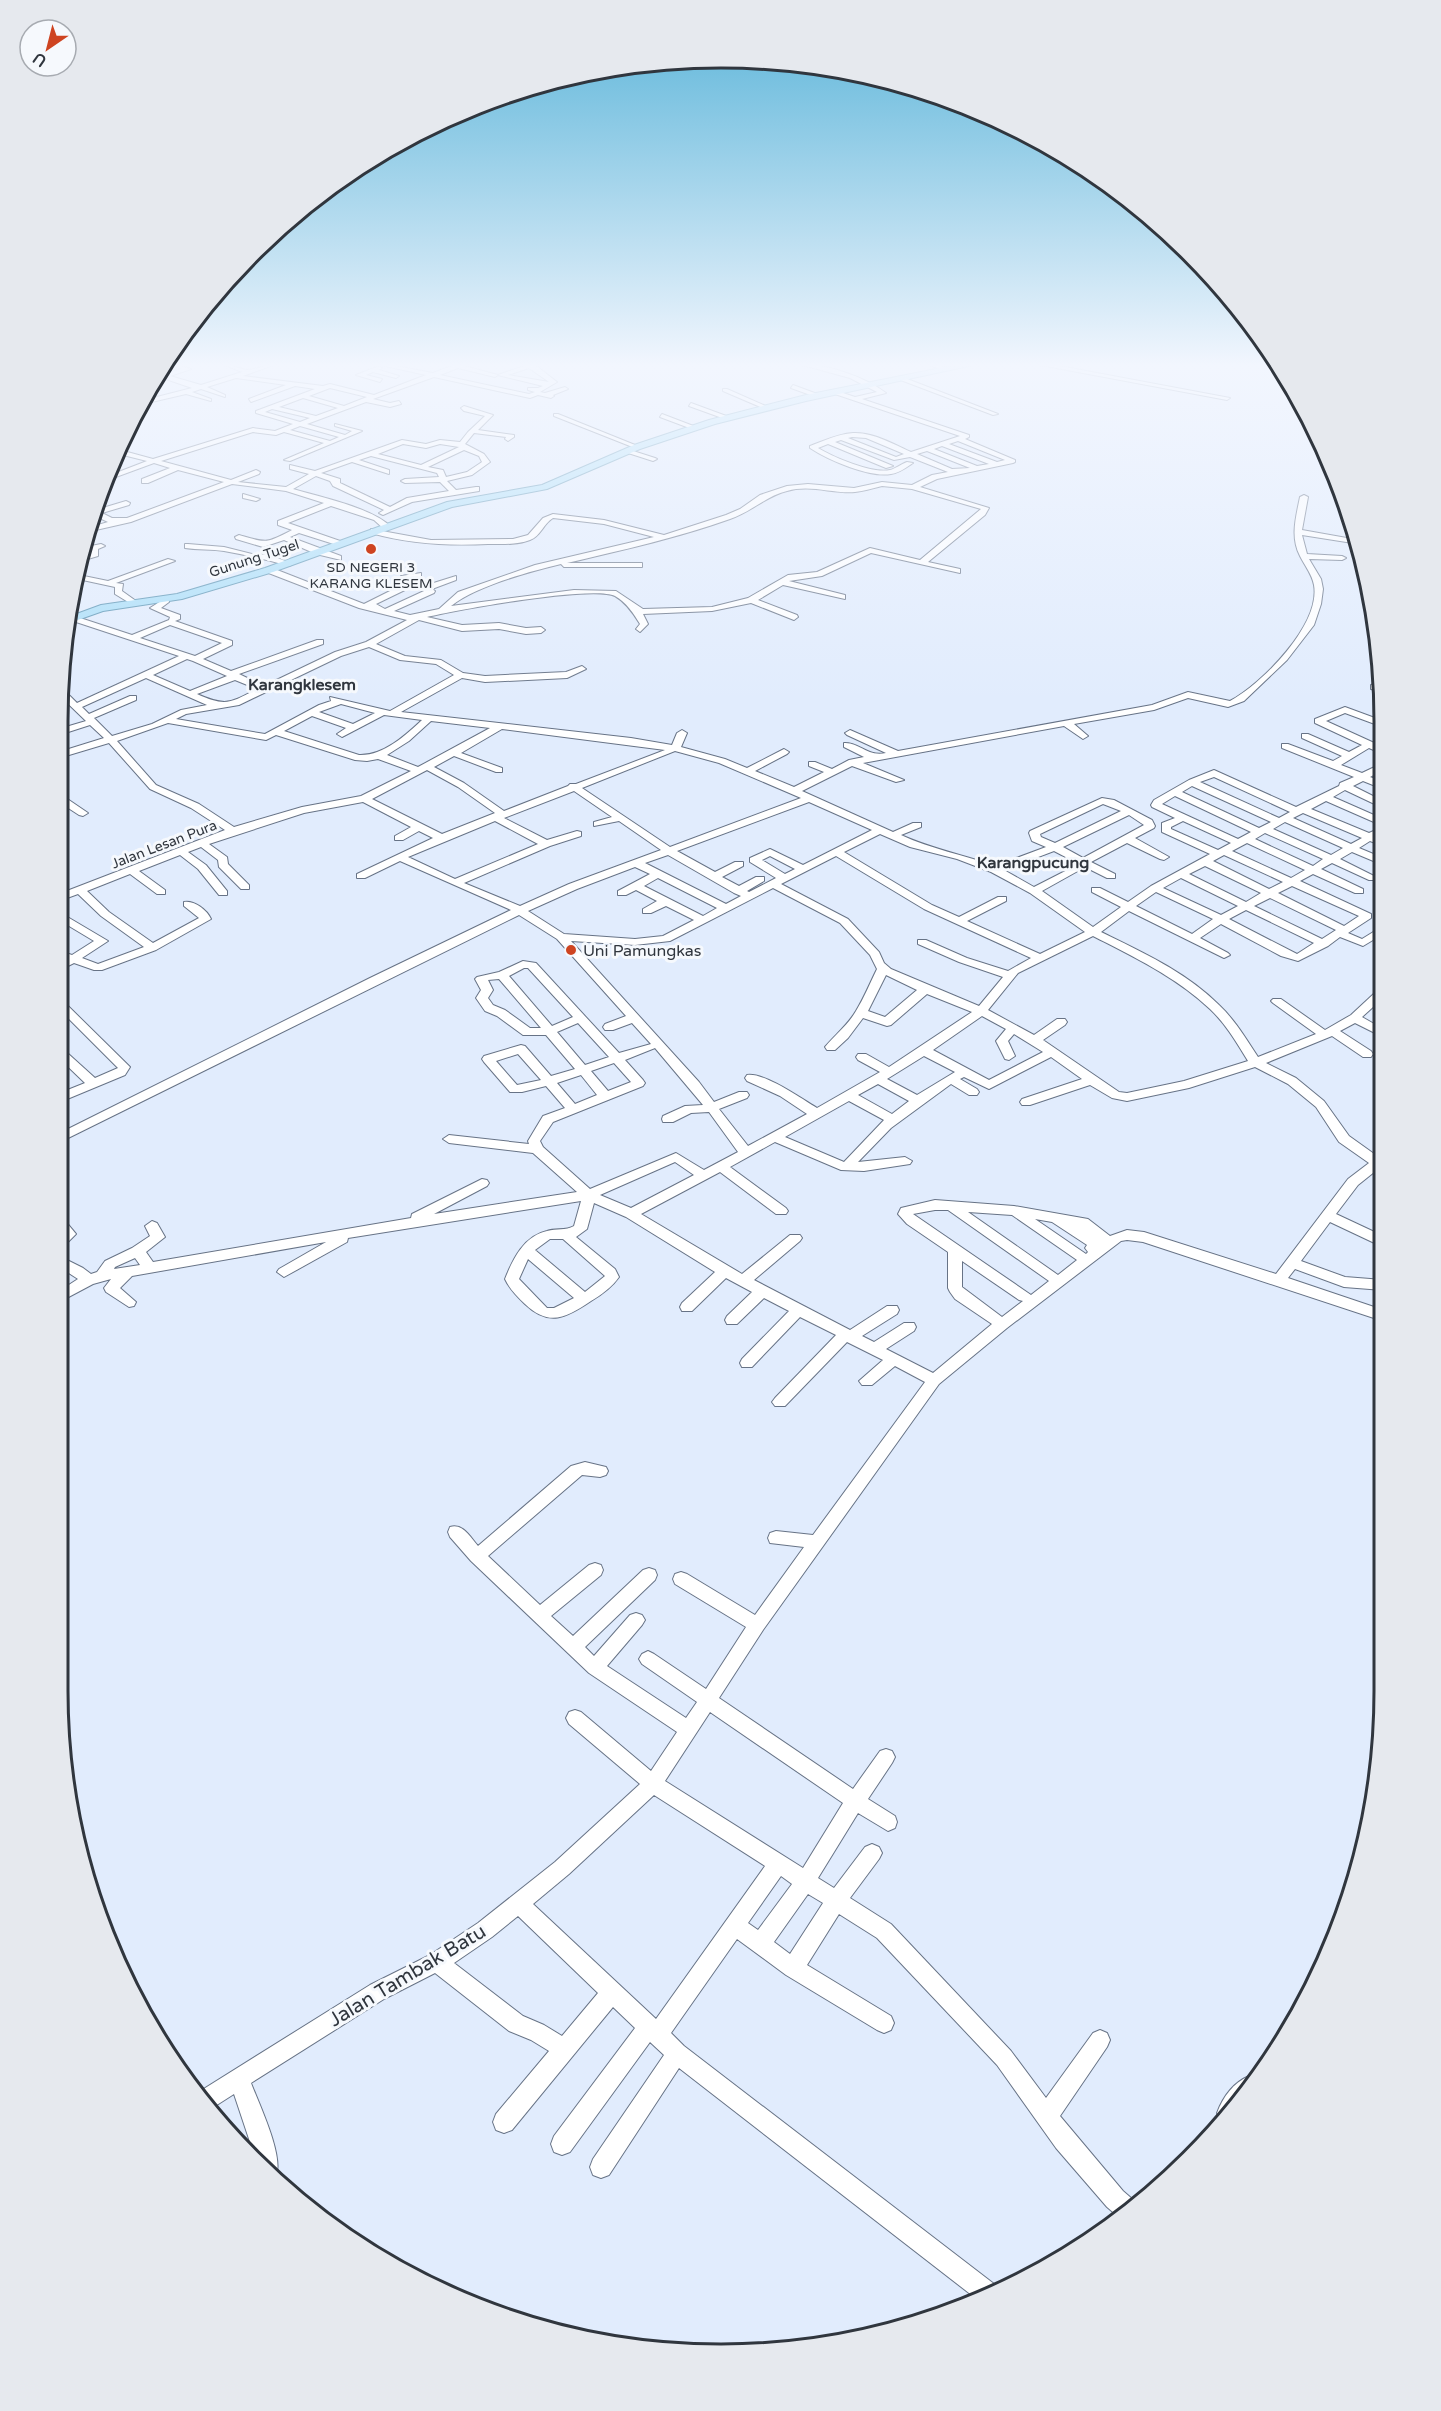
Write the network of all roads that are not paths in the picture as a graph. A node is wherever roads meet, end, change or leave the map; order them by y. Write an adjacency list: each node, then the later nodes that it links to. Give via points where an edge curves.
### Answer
1 (156, 477): 10 (street)
2 (201, 477): 13 (street)
3 (246, 477): 13 (street)
4 (311, 477): 15 (street)
5 (321, 477): 24 (street)
6 (451, 477): 9 (street)
7 (568, 477): 28 (main road, Gunung Tugel, via 544,487 450,504)
8 (936, 477): 14 (street)
9 (444, 478): 12 (street); 17 (street)
10 (145, 481)
11 (270, 481): 13 (street, via 250,486); 15 (street); 18 (street)
12 (405, 481)
13 (226, 485): 18 (street); 27 (street)
14 (913, 488): 35 (street, via 882,484 854,490 787,488 763,497 740,513); 49 (street, via 986,508)
15 (287, 489): 21 (street)
16 (476, 489): 17 (street)
17 (454, 492): 24 (street, via 410,500)
18 (246, 496): 20 (street)
19 (1304, 497): 32 (street)
20 (256, 499)
21 (333, 502): 26 (street); 30 (street, via 280,524)
22 (126, 503): 23 (street)
23 (103, 509)
24 (389, 509): 26 (street)
25 (101, 515): 27 (street)
26 (379, 519): 28 (street)
27 (118, 522): 29 (street)
28 (387, 527): 31 (main road, Gunung Tugel)
29 (97, 528)
30 (297, 530): 34 (street); 37 (street)
31 (374, 531): 35 (street, via 436,543 516,541 532,537 546,518 553,516 604,522); 37 (main road, Gunung Tugel)
32 (1299, 532): 36 (street); 44 (street)
33 (239, 537): 38 (street)
34 (284, 537): 38 (street); 41 (street)
35 (665, 537): 48 (street)
36 (1348, 540)
37 (340, 544): 41 (main road, Gunung Tugel)
38 (263, 545): 42 (street)
39 (101, 546): 43 (street, via 94,548 95,554)
40 (188, 546): 42 (street)
41 (319, 552): 45 (street); 50 (main road, Gunung Tugel)
42 (244, 554): 50 (street, via 267,556)
43 (89, 556)
44 (1304, 556): 46 (street); 100 (street, via 1319,590 1314,613 1307,629 1244,697 1230,704 1186,695 1154,707)
45 (338, 558)
46 (1342, 558)
47 (171, 561): 57 (street)
48 (557, 562): 51 (street, via 573,566); 67 (street, via 465,592)
49 (921, 563): 53 (street); 58 (street, via 870,550 819,574 794,576)
50 (289, 564): 52 (main road, Gunung Tugel)
51 (639, 565)
52 (269, 570): 62 (street); 64 (main road, Gunung Tugel)
53 (957, 571)
54 (418, 575): 59 (street, via 402,579)
55 (84, 578): 57 (street)
56 (453, 578): 61 (street)
57 (111, 582): 66 (street, via 120,586 118,592)
58 (782, 582): 63 (street); 65 (street)
59 (411, 584): 61 (street); 69 (street, via 368,605)
60 (339, 589): 62 (street)
61 (434, 593): 67 (street); 69 (street)
62 (329, 594): 69 (street)
63 (842, 597)
64 (165, 599): 66 (main road, Gunung Tugel); 74 (street, via 154,608 177,617)
65 (751, 600): 68 (street, via 717,609); 72 (street)
66 (133, 603): 70 (main road, Gunung Tugel)
67 (437, 608): 68 (street, via 562,593 609,593 619,595); 71 (street)
68 (636, 610): 75 (street, via 644,624)
69 (386, 612): 71 (street)
70 (76, 616)
71 (418, 617): 76 (street, via 462,628); 79 (street)
72 (794, 617)
73 (76, 620): 77 (street)
74 (168, 622): 77 (street); 80 (street, via 229,643)
75 (640, 629)
76 (541, 630)
77 (132, 638): 80 (street)
78 (320, 642): 81 (street)
79 (369, 644): 81 (street); 85 (street, via 403,658 438,662)
80 (192, 658): 83 (street); 84 (street)
81 (296, 662): 84 (street); 87 (street)
82 (582, 669): 85 (street, via 567,675 489,679)
83 (147, 675): 86 (street); 88 (street)
84 (234, 675): 87 (street); 88 (street)
85 (461, 675): 95 (street)
86 (114, 689): 89 (street); 92 (street)
87 (266, 690): 93 (street)
88 (189, 694): 93 (street)
89 (133, 698): 91 (street); 98 (street)
90 (68, 700): 92 (street, Jalan Lesan Pura)
91 (144, 703)
92 (75, 706): 98 (street, Jalan Lesan Pura)
93 (219, 707): 99 (street, via 187,712)
94 (311, 713): 95 (street, via 337,700); 102 (street); 106 (street)
95 (387, 713): 97 (street); 102 (street)
96 (1325, 718): 103 (street, via 1347,710); 105 (street); 114 (street, via 1318,722)
97 (429, 719): 101 (street); 122 (street)
98 (89, 720): 104 (street); 112 (street, Jalan Lesan Pura)
99 (172, 721): 106 (street, via 260,737); 112 (street)
100 (1066, 723): 110 (street); 121 (street)
101 (500, 726): 117 (street); 120 (street)
102 (353, 727): 109 (street)
103 (1374, 727)
104 (68, 728)
105 (1374, 730)
106 (276, 732): 122 (street, via 358,758 370,760)
107 (682, 733): 117 (street)
108 (850, 733): 121 (street)
109 (342, 734)
110 (1083, 736)
111 (1305, 736): 123 (street)
112 (111, 740): 118 (street); 159 (street, Jalan Lesan Pura, via 156,789 195,806)
113 (847, 745): 124 (street)
114 (1368, 745): 116 (street); 123 (street)
115 (1285, 746): 127 (street)
116 (1374, 747)
117 (675, 748): 131 (street); 139 (street)
118 (68, 751)
119 (784, 752): 131 (street)
120 (453, 753): 129 (street); 130 (street)
121 (897, 754): 124 (street)
122 (380, 756): 130 (street)
123 (1350, 756): 127 (street)
124 (874, 758): 125 (street)
125 (852, 762): 132 (street); 135 (street)
126 (812, 764): 132 (street)
127 (1334, 765): 134 (street)
128 (431, 769): 150 (street, via 461,785)
129 (499, 770)
130 (419, 771): 144 (street)
131 (748, 771): 140 (street)
132 (829, 771): 140 (street)
133 (1374, 771): 134 (street)
134 (1361, 777): 137 (street); 138 (street)
135 (899, 780)
136 (1192, 782): 141 (street); 147 (street, via 1218,774); 154 (street)
137 (1374, 782)
138 (1343, 785): 142 (street); 145 (street)
139 (573, 786): 150 (street); 151 (street)
140 (795, 791): 143 (street)
141 (1174, 792): 152 (street, via 1156,805); 160 (street)
142 (1324, 796): 147 (street); 153 (street)
143 (810, 798): 158 (street); 174 (street)
144 (355, 800): 157 (street); 159 (street, via 302,810)
145 (1374, 800)
146 (68, 804): 149 (street)
147 (1299, 809): 154 (street); 164 (street)
148 (1129, 811): 167 (street, via 1151,824); 172 (street); 172 (street, via 1102,801 1034,833 1036,839)
149 (83, 813)
150 (497, 814): 166 (street); 171 (street)
151 (619, 818): 155 (street); 174 (street)
152 (1183, 818): 169 (street); 177 (street, via 1166,825 1166,830)
153 (1374, 819)
154 (1281, 820): 160 (street); 173 (street)
155 (598, 824)
156 (917, 825): 162 (street)
157 (420, 826): 165 (street); 166 (street)
158 (881, 830): 162 (street); 176 (street)
159 (233, 831): 170 (street, Jalan Lesan Pura)
160 (1262, 831): 169 (street); 180 (street)
161 (576, 834): 171 (street)
162 (893, 835): 189 (street)
163 (1374, 835): 164 (street)
164 (1370, 837): 168 (street); 173 (street)
165 (399, 838)
166 (441, 838): 178 (street)
167 (1128, 838): 179 (street); 185 (street)
168 (1374, 839)
169 (1242, 841): 177 (street); 188 (street)
170 (202, 843): 175 (street, Jalan Lesan Pura); 204 (street, via 223,859)
171 (546, 844): 191 (street)
172 (1055, 848): 185 (street); 189 (street)
173 (1351, 848): 180 (street); 181 (street)
174 (669, 850): 183 (street); 196 (street, via 698,862)
175 (182, 852): 190 (street, Jalan Lesan Pura); 213 (street, via 202,867)
176 (837, 852): 187 (street); 231 (street, via 912,898)
177 (1221, 853): 182 (street); 200 (street)
178 (400, 857): 194 (street); 201 (street)
179 (1164, 857)
180 (1331, 858): 188 (street); 197 (street)
181 (1374, 858)
182 (1206, 862): 193 (street); 212 (street)
183 (636, 863): 192 (street); 224 (street)
184 (739, 864): 196 (street)
185 (1082, 864): 195 (street); 209 (street)
186 (465, 865): 191 (street)
187 (804, 869): 199 (street); 199 (street, via 770,852 754,860)
188 (1314, 869): 200 (street); 210 (street)
189 (995, 870): 209 (street)
190 (132, 871): 207 (street, Jalan Lesan Pura); 211 (street)
191 (480, 872): 201 (street)
192 (659, 873): 203 (street); 223 (street)
193 (1181, 874): 205 (street); 222 (street)
194 (361, 876)
195 (1111, 876)
196 (714, 877): 208 (street)
197 (1372, 878): 210 (street)
198 (760, 879): 208 (street)
199 (785, 879): 202 (street)
200 (1293, 881): 212 (street); 220 (street)
201 (455, 883): 224 (street)
202 (773, 884): 216 (street); 245 (street, via 844,921 875,954)
203 (636, 886): 214 (street); 218 (street)
204 (245, 887)
205 (1155, 888): 221 (street); 227 (street)
206 (1096, 890): 221 (street)
207 (80, 891): 215 (street, Jalan Lesan Pura); 239 (street)
208 (738, 891): 216 (street)
209 (1034, 891): 233 (street)
210 (1359, 891): 220 (street)
211 (161, 892)
212 (1270, 892): 222 (street); 232 (street)
213 (223, 893)
214 (622, 893)
215 (68, 895)
216 (750, 897): 223 (street)
217 (1002, 899): 231 (street)
218 (666, 901): 225 (street); 230 (street)
219 (188, 904): 239 (street, via 204,919)
220 (1340, 904): 226 (street)
221 (1127, 906): 233 (street); 236 (street)
222 (1246, 906): 227 (street); 238 (street)
223 (726, 908): 230 (street)
224 (521, 911): 235 (street); 293 (street, via 425,954)
225 (647, 911)
226 (1367, 916): 228 (street); 232 (street)
227 (1221, 919): 236 (street); 238 (street, via 1293,957)
228 (1374, 919)
229 (68, 920): 243 (street, via 102,940)
230 (702, 920): 235 (street, via 658,941)
231 (959, 921): 242 (street)
232 (1342, 931): 234 (street, via 1363,943); 238 (street)
233 (1093, 932): 242 (street); 272 (street, via 1169,971 1214,1006)
234 (1374, 935)
235 (561, 937): 255 (street)
236 (1191, 939): 240 (street)
237 (922, 942): 247 (street)
238 (1324, 944)
239 (152, 948): 243 (street, via 98,968)
240 (1224, 954)
241 (68, 957): 243 (street)
242 (1039, 958): 247 (street)
243 (74, 960): 244 (street)
244 (68, 963)
245 (880, 974): 248 (street, via 903,987 913,984); 253 (street)
246 (502, 975): 254 (street, via 532,965); 261 (street); 261 (street, via 481,979 487,990 482,998 486,1005 527,1032)
247 (1010, 975): 251 (street)
248 (925, 989): 251 (street); 253 (street, via 887,1022)
249 (1374, 1000): 256 (street)
250 (1277, 1001): 262 (street)
251 (981, 1011): 259 (street); 265 (street)
252 (68, 1012): 280 (street, via 124,1067)
253 (861, 1013): 264 (street)
254 (581, 1018): 261 (street); 269 (street)
255 (633, 1018): 258 (street); 288 (street)
256 (1355, 1018): 260 (street); 262 (street)
257 (1061, 1022): 263 (street)
258 (609, 1027)
259 (1013, 1028): 263 (street); 268 (street, via 1002,1041)
260 (1374, 1029)
261 (549, 1030): 274 (street)
262 (1328, 1033): 267 (street); 272 (street)
263 (1035, 1040): 266 (street)
264 (831, 1047)
265 (925, 1051): 275 (street); 276 (street)
266 (1052, 1052): 275 (street, via 992,1084); 279 (street)
267 (1367, 1054)
268 (1009, 1056)
269 (618, 1057): 273 (street, via 646,1042); 274 (street); 284 (street, via 639,1083)
270 (862, 1057): 276 (street)
271 (68, 1060): 280 (street)
272 (1255, 1062): 279 (street, via 1185,1085 1127,1097 1116,1095); 298 (street, via 1292,1081 1320,1104 1344,1139)
273 (667, 1065)
274 (584, 1069): 284 (street); 289 (street, via 548,1081)
275 (963, 1072): 278 (street)
276 (883, 1075): 285 (street); 286 (street)
277 (751, 1078): 290 (street)
278 (951, 1079): 281 (street); 286 (street)
279 (1093, 1080): 287 (street)
280 (94, 1084): 282 (street)
281 (973, 1092)
282 (68, 1095)
283 (742, 1095): 288 (street)
284 (606, 1096): 289 (street)
285 (850, 1096): 290 (street); 292 (street)
286 (918, 1101): 292 (street)
287 (1026, 1101)
288 (712, 1107): 291 (street, via 689,1109); 297 (street)
289 (573, 1109): 296 (street, via 546,1122 534,1141)
290 (817, 1114): 294 (street)
291 (668, 1119)
292 (893, 1120): 301 (street, via 864,1144)
293 (68, 1134)
294 (776, 1137): 297 (street); 301 (street, via 830,1162)
295 (449, 1139): 296 (street)
296 (537, 1149): 305 (street)
297 (746, 1153): 302 (street)
298 (1374, 1156)
299 (905, 1161): 301 (street)
300 (1374, 1165): 310 (street, via 1353,1182)
301 (848, 1166)
302 (721, 1167): 303 (street); 307 (street)
303 (704, 1176): 305 (street, via 676,1157); 309 (street)
304 (482, 1183): 312 (street)
305 (588, 1195): 309 (street); 312 (street); 314 (street, via 580,1229)
306 (951, 1207): 308 (street); 317 (street, via 926,1205 905,1214); 327 (street)
307 (781, 1211)
308 (1014, 1211): 320 (street); 320 (street, via 1072,1219 1093,1227 1103,1236)
309 (631, 1214): 324 (street)
310 (1328, 1216): 316 (street); 321 (street)
311 (152, 1226): 318 (street, via 158,1236)
312 (393, 1227): 313 (street)
313 (352, 1234): 323 (street); 326 (street)
314 (569, 1235): 319 (street, via 554,1232); 335 (street, via 612,1277)
315 (795, 1238): 329 (street)
316 (1374, 1238)
317 (955, 1250): 334 (street); 342 (street, via 955,1288)
318 (137, 1251): 323 (street, via 146,1260); 328 (street, via 110,1264)
319 (527, 1251): 335 (street); 335 (street, via 516,1267 513,1282 542,1312 553,1314)
320 (1080, 1256): 327 (street)
321 (1292, 1263): 330 (street); 331 (street, via 1344,1282)
322 (68, 1266): 328 (street)
323 (147, 1268): 325 (street)
324 (724, 1271): 329 (street); 337 (street)
325 (127, 1272): 328 (street); 336 (street, via 111,1288)
326 (284, 1272)
327 (1052, 1277): 334 (street)
328 (95, 1278): 333 (street)
329 (745, 1280): 332 (street)
330 (1279, 1280): 340 (street); 342 (street, via 1127,1235 1116,1238)
331 (1374, 1284)
332 (763, 1290): 338 (street); 341 (street)
333 (68, 1292)
334 (1024, 1296): 342 (street)
335 (584, 1299)
336 (129, 1302)
337 (687, 1307)
338 (799, 1310): 344 (street); 347 (street)
339 (892, 1310): 344 (street)
340 (1374, 1313)
341 (732, 1320)
342 (998, 1321): 348 (street, Jalan Tambak Batu)
343 (909, 1327): 345 (street)
344 (848, 1336): 345 (street); 350 (street)
345 (874, 1349): 346 (street)
346 (894, 1359): 348 (street); 349 (street)
347 (747, 1363)
348 (934, 1380): 354 (street, Jalan Tambak Batu)
349 (867, 1381)
350 (780, 1402)
351 (600, 1471): 355 (street, via 577,1470)
352 (456, 1532): 355 (street)
353 (776, 1538): 354 (street)
354 (817, 1542): 361 (street, Jalan Tambak Batu)
355 (477, 1557): 359 (street)
356 (595, 1570): 359 (street)
357 (649, 1575): 362 (street)
358 (681, 1579): 361 (street)
359 (540, 1615): 362 (street)
360 (636, 1620): 364 (street)
361 (757, 1625): 365 (street, Jalan Tambak Batu)
362 (573, 1648): 364 (street)
363 (648, 1659): 365 (street)
364 (595, 1668): 367 (street)
365 (708, 1701): 367 (street, Jalan Tambak Batu); 370 (street)
366 (575, 1718): 369 (street)
367 (688, 1729): 369 (street, Jalan Tambak Batu)
368 (886, 1757): 370 (street)
369 (653, 1784): 373 (street); 376 (street, Jalan Tambak Batu)
370 (855, 1801): 371 (street); 374 (street)
371 (888, 1822)
372 (872, 1853): 375 (street)
373 (778, 1864): 374 (street); 377 (street)
374 (806, 1881): 375 (street); 378 (street)
375 (837, 1901): 380 (street); 389 (street, via 884,1931 1004,2058)
376 (518, 1903): 379 (street, Jalan Tambak Batu); 381 (street)
377 (734, 1925): 378 (street); 383 (street)
378 (760, 1944): 380 (street)
379 (437, 1962): 385 (street, via 512,2021); 387 (street, Jalan Tambak Batu, via 377,1992)
380 (793, 1968): 382 (street)
381 (611, 1993): 383 (street); 385 (street)
382 (884, 2023)
383 (652, 2032): 386 (street); 391 (street)
384 (1100, 2040): 389 (street)
385 (564, 2049): 390 (street)
386 (677, 2053): 393 (street); 395 (street)
387 (239, 2078): 388 (street, Jalan Tambak Batu); 392 (street)
388 (210, 2097)
389 (1046, 2117): 394 (street)
390 (504, 2122)
391 (562, 2144)
392 (266, 2158)
393 (601, 2167)
394 (1122, 2205)
395 (982, 2289)

